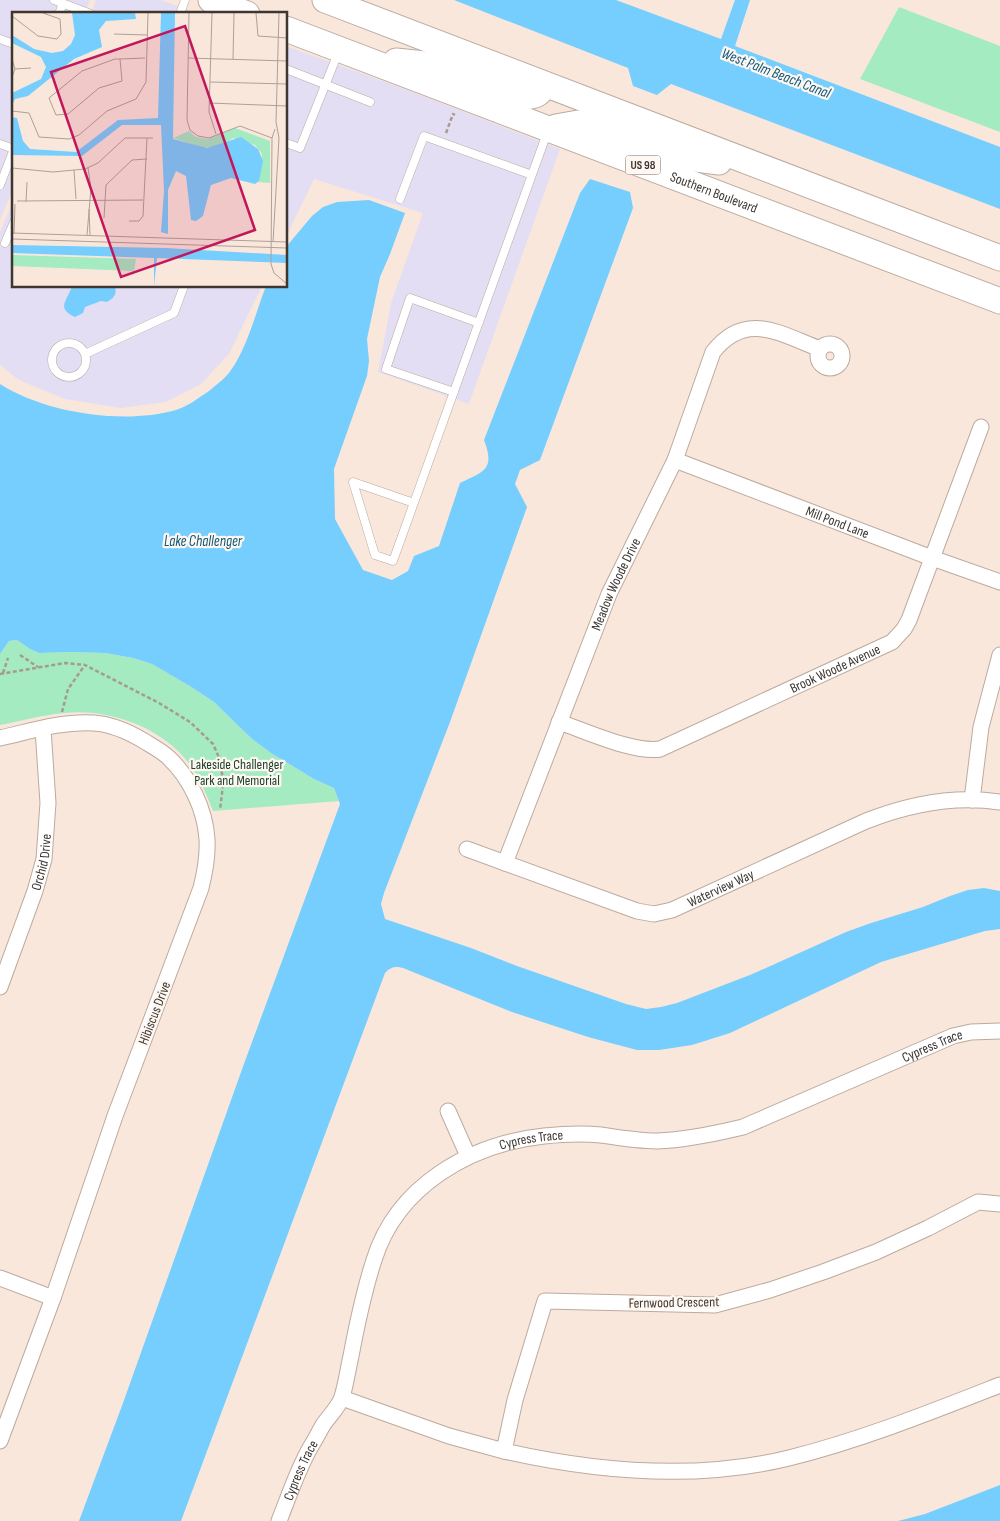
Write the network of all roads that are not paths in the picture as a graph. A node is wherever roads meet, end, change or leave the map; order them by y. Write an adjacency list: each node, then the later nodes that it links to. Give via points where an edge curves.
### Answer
1 (54, 0): 5 (lane)
2 (185, 0): 8 (lane)
3 (211, 0): 9 (highway)
4 (325, 0): 16 (highway)
5 (63, 3): 6 (lane); 7 (lane)
6 (60, 12)
7 (86, 12)
8 (181, 12)
9 (242, 12)
10 (288, 30): 13 (highway, Southern Boulevard / US 98)
11 (0, 39): 12 (lane)
12 (12, 43)
13 (350, 53): 15 (lane); 16 (highway, via 444,66 523,96 534,97); 18 (highway, Southern Boulevard / US 98)
14 (288, 69): 15 (lane)
15 (326, 84): 17 (lane); 19 (lane, via 300,148)
16 (544, 85): 23 (highway)
17 (370, 102)
18 (549, 129): 23 (highway, via 578,123 665,155); 24 (lane); 31 (highway, Southern Boulevard / US 98)
19 (288, 143)
20 (0, 144): 21 (lane)
21 (12, 148)
22 (12, 154): 25 (lane)
23 (761, 168): 29 (highway)
24 (532, 174): 26 (lane, via 424,136); 32 (lane)
25 (0, 185)
26 (400, 199)
27 (12, 226): 28 (lane)
28 (3, 244)
29 (1000, 258)
30 (183, 288): 34 (lane, via 174,313)
31 (1000, 301)
32 (479, 323): 35 (lane); 35 (lane, via 410,298 386,369)
33 (820, 350): 37 (street, Meadow Woode Drive, via 770,330 752,328 730,334 713,352)
34 (85, 354): 34 (lane, via 85,365 78,374 67,377 53,367 53,355 60,346 71,343)
35 (454, 392): 38 (lane)
36 (982, 427): 39 (street, Brook Woode Avenue)
37 (675, 460): 39 (street, Mill Pond Lane); 42 (street, Meadow Woode Drive, via 609,594)
38 (414, 503): 38 (lane, via 393,561 375,555 353,482)
39 (932, 558): 40 (street, Mill Pond Lane); 42 (street, Brook Woode Avenue, via 909,620 892,642 660,750 642,750)
40 (1000, 582)
41 (1000, 655): 45 (street, via 981,727)
42 (559, 722): 48 (street, Meadow Woode Drive)
43 (43, 729): 44 (street, Hibiscus Drive); 49 (street, Orchid Drive, via 48,787 44,859 35,891); 56 (street, Hibiscus Drive, via 70,722 96,723 121,730 169,757 193,789 207,838 201,888 115,1116)
44 (0, 738)
45 (972, 800): 46 (street, Waterview Way); 48 (street, Waterview Way, via 943,800 894,810 663,913 645,914)
46 (1000, 802)
47 (467, 849): 48 (street, Waterview Way)
48 (505, 863)
49 (7, 947): 50 (street, Orchid Drive)
50 (0, 987)
51 (1000, 1031): 53 (street, Cypress Trace, via 953,1036 743,1127 714,1134 656,1141 581,1134 544,1136 516,1140)
52 (448, 1111): 53 (street)
53 (468, 1156): 58 (street, Cypress Trace, via 425,1184 409,1200 383,1238 374,1259)
54 (1000, 1204): 60 (street, Fernwood Crescent, via 978,1202 876,1252 770,1290 715,1305 545,1301)
55 (0, 1278): 56 (street)
56 (53, 1298): 59 (street, Hibiscus Drive)
57 (1000, 1385): 60 (street, via 860,1436 789,1458 748,1465 699,1470 625,1471 584,1467)
58 (342, 1398): 60 (street, via 395,1418); 61 (street, Cypress Trace, via 306,1455)
59 (0, 1441)
60 (504, 1451)
61 (279, 1521)

